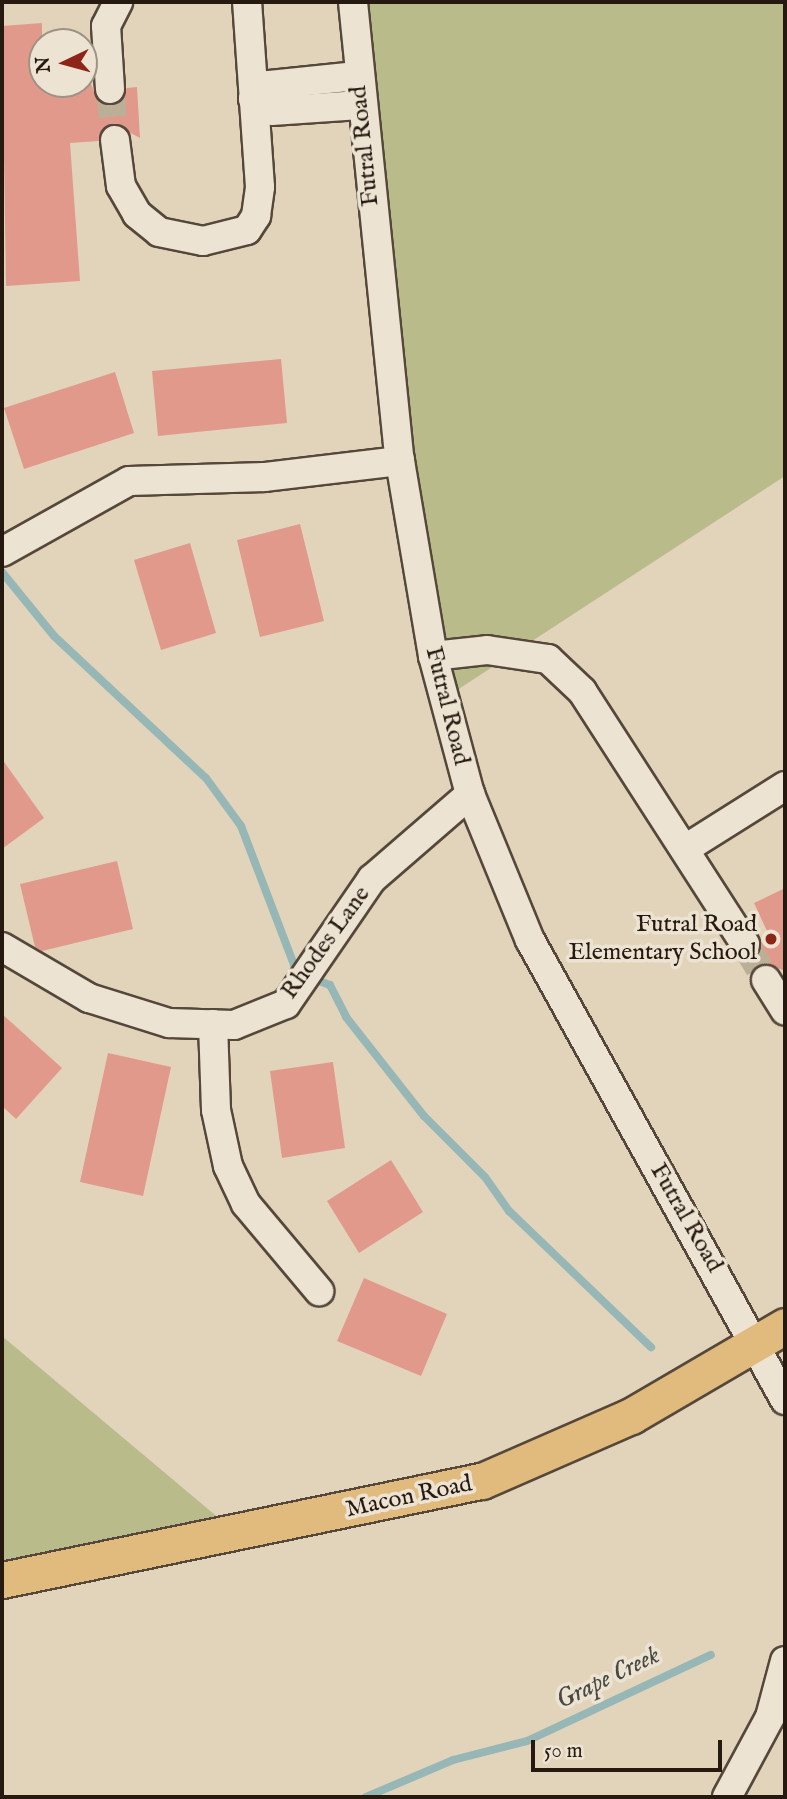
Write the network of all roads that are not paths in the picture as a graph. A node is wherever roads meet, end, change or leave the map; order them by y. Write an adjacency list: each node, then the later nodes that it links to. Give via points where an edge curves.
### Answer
1 (118, 2): 5 (street, via 106,26)
2 (247, 2): 6 (street)
3 (353, 2): 4 (street, Futral Road)
4 (358, 76): 6 (street, via 269,85); 7 (street, Futral Road)
5 (110, 89)
6 (253, 99): 7 (street, via 272,111); 8 (street, via 256,216 247,230 227,237 177,240 137,214 121,186)
7 (360, 105): 9 (street, Futral Road)
8 (115, 140)
9 (400, 461): 10 (street, via 265,477 129,481); 11 (street, Futral Road)
10 (2, 552)
11 (432, 656): 13 (street, Futral Road); 14 (street, via 487,650 548,659 582,691)
12 (785, 786): 14 (street)
13 (470, 794): 19 (street, Rhodes Lane, via 372,879 286,1004 234,1025); 21 (street, Futral Road, via 530,940 627,1117)
14 (685, 849): 15 (street)
15 (745, 944)
16 (2, 947): 19 (street, Rhodes Lane, via 89,998 169,1023)
17 (766, 980): 18 (street)
18 (785, 1011)
19 (213, 1024): 20 (street, via 216,1110 228,1166 246,1204)
20 (319, 1291)
21 (772, 1335): 22 (street, Futral Road); 23 (main road, Macon Road, via 631,1416 482,1481)
22 (785, 1400)
23 (2, 1580)
24 (785, 1661): 25 (street, via 770,1717)
25 (727, 1797)

